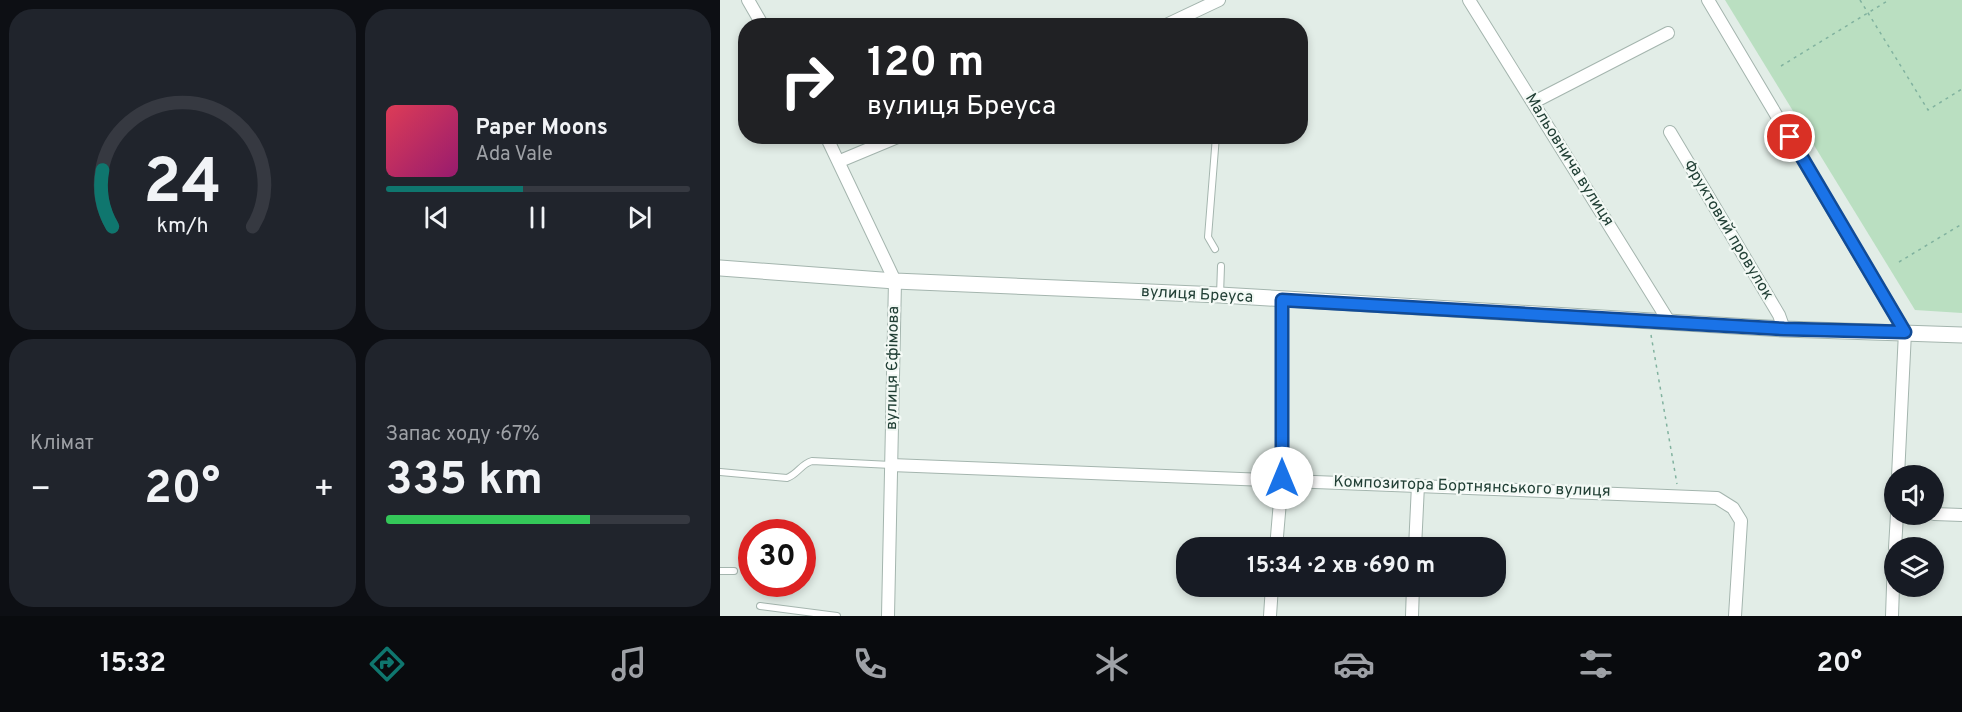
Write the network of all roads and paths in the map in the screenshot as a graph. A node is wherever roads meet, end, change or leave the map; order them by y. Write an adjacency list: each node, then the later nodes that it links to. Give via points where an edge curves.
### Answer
1 (748, 0): 8 (street)
2 (1219, 0): 9 (street)
3 (1469, 0): 13 (street, Мальовнича вулиця)
4 (1708, 0): 30 (street)
5 (1860, 0): 7 (path)
6 (1889, 0): 7 (path)
7 (1868, 13): 11 (path); 12 (path, via 1928,110)
8 (758, 18)
9 (1181, 18)
10 (1668, 33): 13 (street)
11 (1781, 66)
12 (1962, 89)
13 (1534, 102): 28 (street, Мальовнича вулиця)
14 (1670, 132): 29 (street, Фруктовий провулок)
15 (830, 144): 18 (street, вулиця Єфімова)
16 (881, 144): 18 (street)
17 (1215, 144): 20 (lane, via 1208,237)
18 (840, 161): 24 (street, вулиця Єфімова)
19 (1962, 224): 21 (path)
20 (1215, 249)
21 (1899, 262)
22 (720, 267): 24 (street, вулиця Бреуса)
23 (1221, 267): 25 (lane)
24 (895, 281): 25 (street, вулиця Бреуса); 32 (street, вулиця Єфімова)
25 (1220, 295): 26 (street, вулиця Бреуса)
26 (1282, 300): 27 (street, вулиця Бреуса); 35 (street)
27 (1649, 319): 28 (street, вулиця Бреуса); 37 (path)
28 (1668, 320): 29 (street, вулиця Бреуса)
29 (1784, 329): 30 (street, вулиця Бреуса)
30 (1905, 332): 31 (street, вулиця Бреуса); 33 (street)
31 (1962, 335)
32 (891, 465): 34 (lane, via 812,461 788,478); 35 (street, Композитора Бортнянського вулиця); 49 (street, вулиця Єфімова)
33 (1899, 465)
34 (720, 472)
35 (1282, 478): 36 (street, Композитора Бортнянського вулиця); 40 (street)
36 (1418, 485): 37 (street, Композитора Бортнянського вулиця); 41 (street)
37 (1679, 496): 52 (street, Композитора Бортнянського вулиця, via 1717,498 1727,503 1741,521)
38 (1944, 514): 39 (street)
39 (1962, 515)
40 (1277, 537)
41 (1416, 537)
42 (720, 571): 43 (lane)
43 (734, 571)
44 (1271, 597): 50 (street)
45 (1413, 597): 51 (street)
46 (1893, 597): 53 (street)
47 (760, 606): 48 (lane)
48 (837, 616)
49 (888, 616)
50 (1270, 616)
51 (1412, 616)
52 (1735, 616)
53 (1892, 616)

